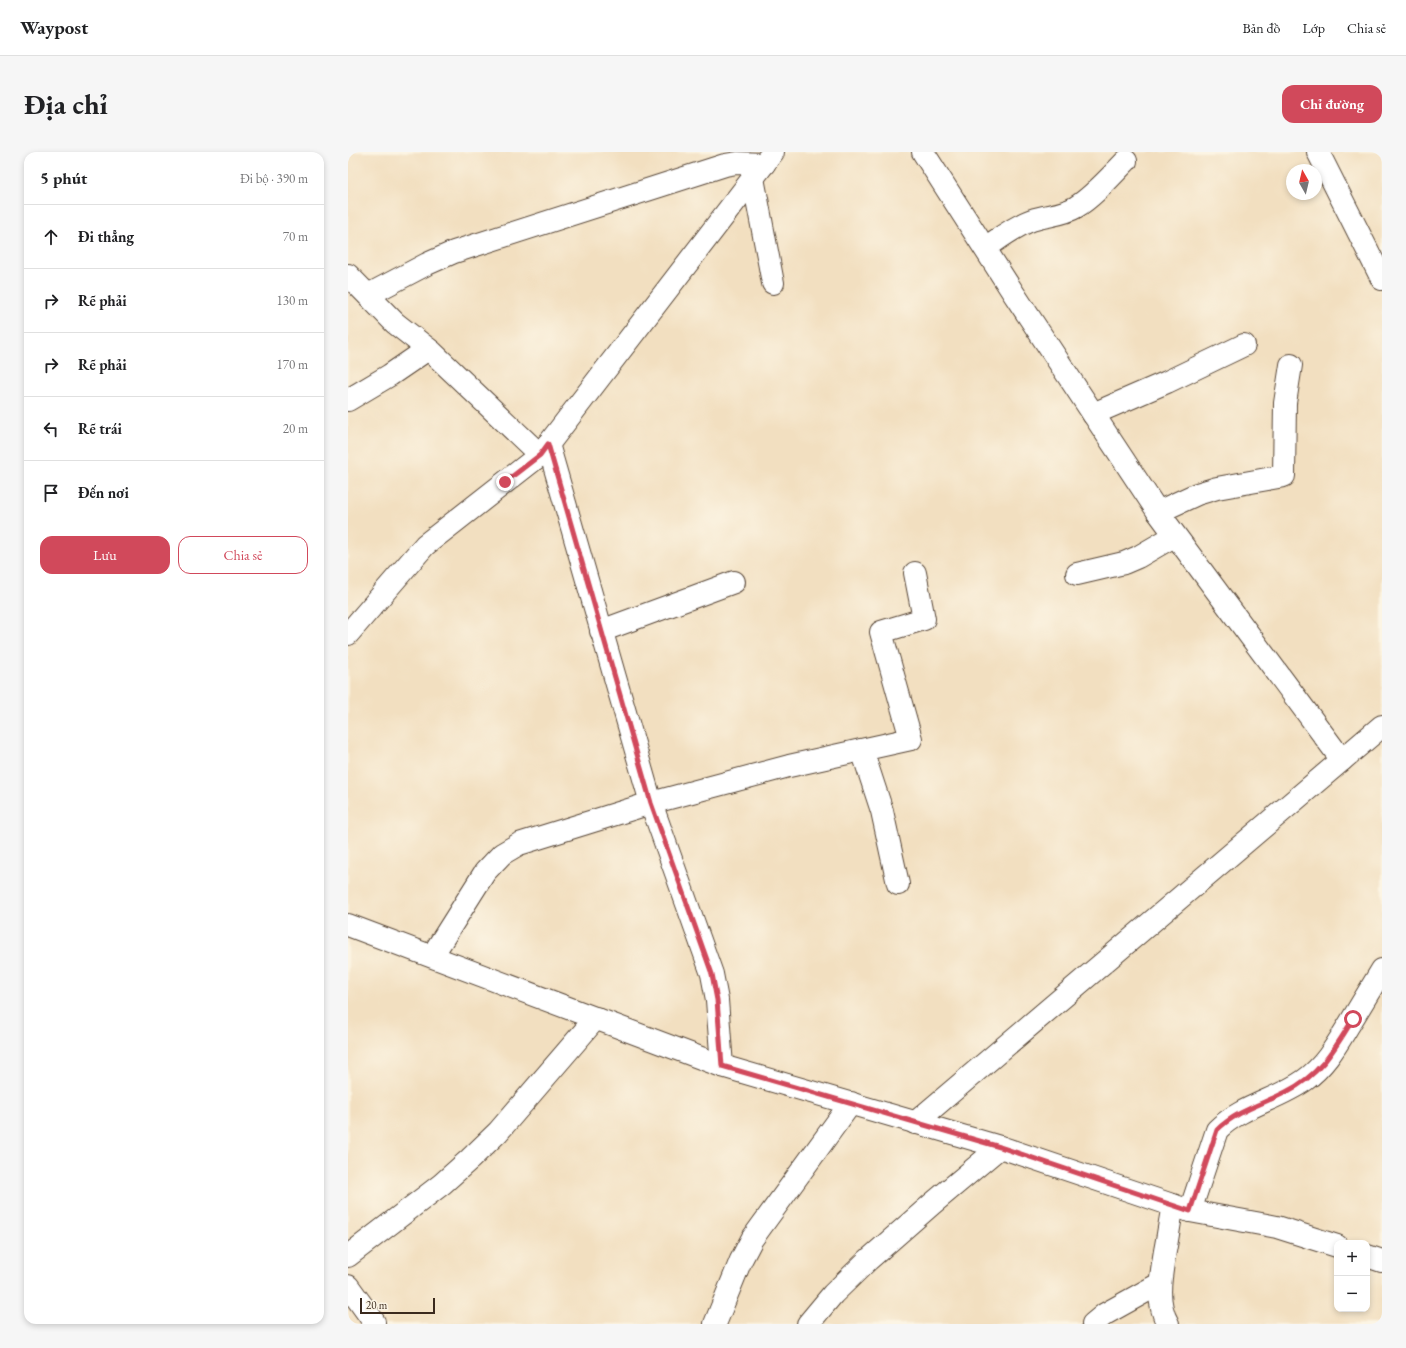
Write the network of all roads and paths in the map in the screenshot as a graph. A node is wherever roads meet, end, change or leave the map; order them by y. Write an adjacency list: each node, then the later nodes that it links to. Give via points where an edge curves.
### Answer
1 (923, 152): 5 (street)
2 (1318, 152): 7 (street)
3 (1126, 161): 5 (street, via 1085,202 1056,215 1018,226)
4 (763, 164): 8 (street); 9 (street, via 725,165 488,240 427,264); 15 (street)
5 (985, 248): 14 (street)
6 (348, 275): 9 (street)
7 (1382, 279)
8 (773, 283)
9 (368, 296): 11 (street, via 395,323)
10 (1244, 345): 14 (street)
11 (428, 349): 13 (street); 15 (street)
12 (1291, 365): 16 (street, via 1285,403 1284,476 1217,488)
13 (348, 400)
14 (1093, 414): 16 (street)
15 (544, 449): 21 (street); 22 (street, via 425,545)
16 (1158, 512): 17 (street)
17 (1174, 536): 19 (street, via 1124,563); 25 (street)
18 (915, 573): 24 (street, via 924,619 881,632 911,739)
19 (1077, 574)
20 (734, 582): 21 (street)
21 (601, 631): 26 (street)
22 (348, 634)
23 (1382, 726): 25 (street)
24 (862, 750): 26 (street, via 789,766); 27 (street, via 882,811)
25 (1342, 760): 34 (street)
26 (651, 803): 29 (street, via 519,844 502,854 485,872); 32 (street, via 714,980)
27 (898, 884)
28 (348, 925): 29 (street)
29 (432, 956): 31 (street)
30 (1382, 970): 36 (street, via 1331,1055 1319,1069 1287,1092 1227,1120 1217,1130)
31 (596, 1018): 32 (street); 38 (street, via 498,1132 470,1159 442,1184)
32 (722, 1066): 33 (street)
33 (850, 1103): 34 (street); 44 (street, via 752,1239)
34 (915, 1122): 35 (street)
35 (1000, 1147): 36 (street); 45 (street, via 868,1260 833,1294)
36 (1182, 1208): 37 (street, via 1277,1227); 41 (street)
37 (1334, 1245)
38 (348, 1256)
39 (1370, 1257): 40 (street)
40 (1382, 1261)
41 (1159, 1284): 46 (street, via 1105,1314); 47 (street, via 1163,1315)
42 (348, 1286): 43 (street)
43 (374, 1322)
44 (715, 1324)
45 (808, 1324)
46 (1093, 1324)
47 (1168, 1324)

